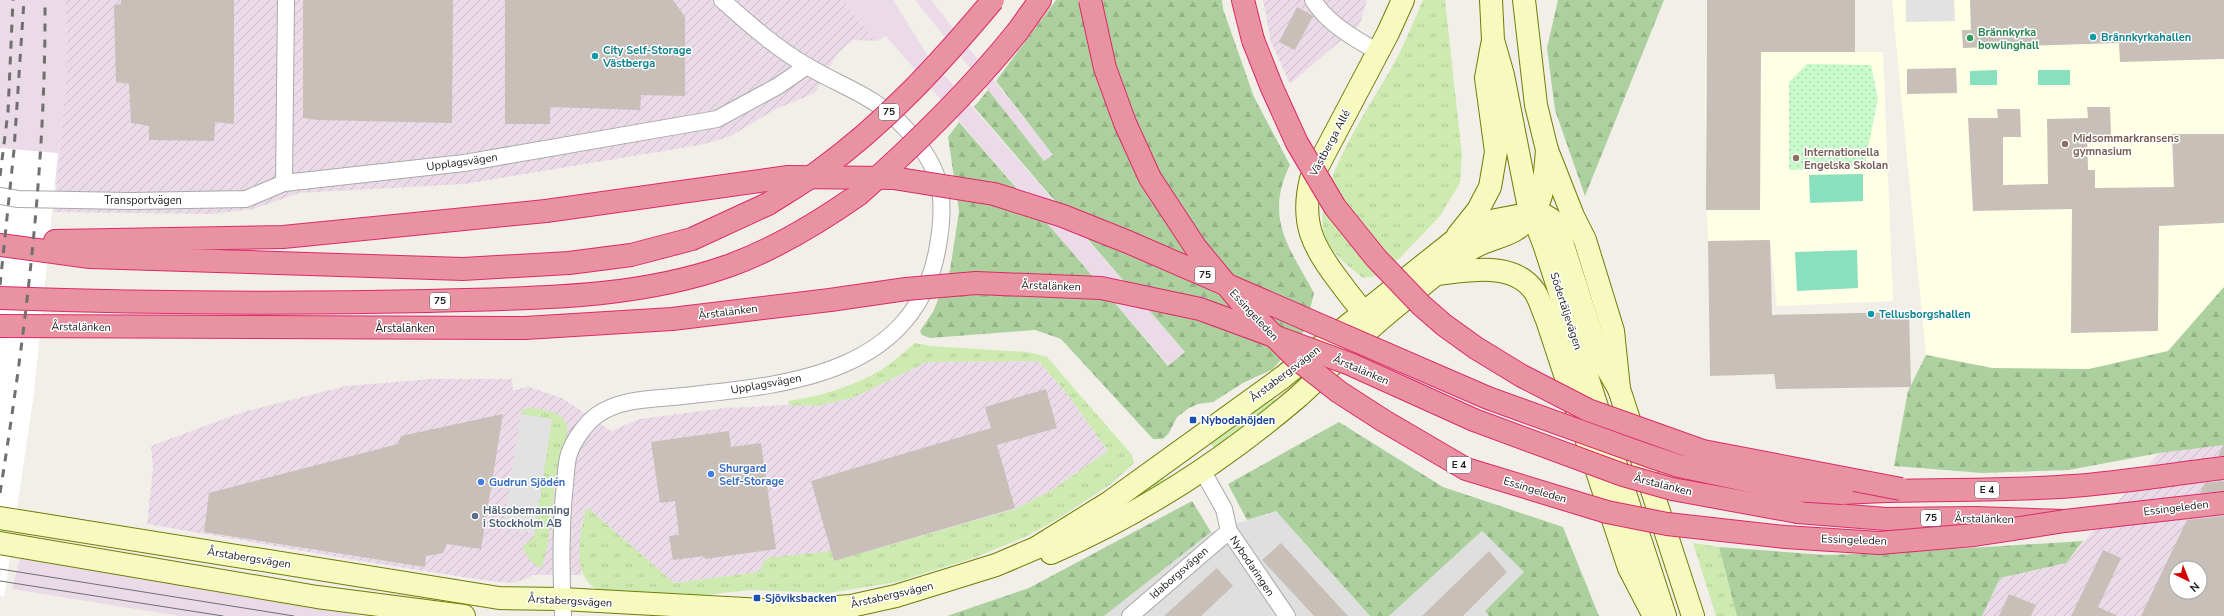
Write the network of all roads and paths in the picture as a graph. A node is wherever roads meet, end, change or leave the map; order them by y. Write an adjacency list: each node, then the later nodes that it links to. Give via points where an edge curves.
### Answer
1 (286, 0): 17 (street)
2 (722, 0): 15 (street, Upplagsvägen, via 768,41)
3 (993, 0): 22 (highway, 75, bridge, via 918,85 867,132 819,171 768,204 692,239 631,255 569,263 463,269 98,257)
4 (1040, 0): 24 (highway, 75, bridge, via 980,78 920,140 858,195 775,246 730,265 614,293 524,298 332,303)
5 (1090, 0): 34 (highway, Essingeleden / E 4, bridge, via 1105,68 1126,123 1150,178 1196,248 1244,306 1297,360 1338,392 1466,469 1607,512 1667,524 1786,536 1879,543 1974,535)
6 (1243, 0): 31 (highway, E 4, bridge, via 1253,40 1272,88 1297,143 1335,207 1376,258 1444,325 1522,376 1588,410 1703,452)
7 (1403, 0): 13 (street, Västberga Allé)
8 (1491, 0): 12 (street, Södertäljevägen)
9 (1524, 0): 14 (street)
10 (1531, 0): 14 (street)
11 (1318, 3): 13 (street, via 1355,38)
12 (1493, 40): 19 (street, Södertäljevägen, via 1503,75 1528,203); 20 (street, via 1486,78 1496,152 1490,187 1478,210)
13 (1378, 52): 25 (street, Västberga Allé, via 1310,179 1306,199 1310,235 1320,256)
14 (1530, 62): 16 (street, via 1536,106)
15 (807, 66): 17 (street, Upplagsvägen, via 778,86 717,119 464,163); 37 (street, Upplagsvägen, via 877,102 906,129 929,159 942,191 942,226 934,267 920,300 902,325 879,346 844,365 792,382 623,403 597,415 581,433 569,454 561,550)
16 (1547, 150): 19 (street, Årstabergsvägen, via 1544,182); 27 (street, via 1585,240 1614,331)
17 (284, 183): 18 (street, Transportvägen, via 246,199 18,199)
18 (0, 196)
19 (1533, 213): 20 (street, Årstabergsvägen, via 1496,220); 23 (street, Årstabergsvägen, via 1522,226 1465,253); 27 (street, via 1552,220 1561,239 1596,348); 43 (street, Södertäljevägen)
20 (1455, 240): 25 (street, Årstabergsvägen)
21 (0, 241): 31 (highway, Årstalänken / 75, bridge, via 283,237 546,211 788,177 893,178 994,194 1063,216 1488,398 1679,466 1793,490 1842,493)
22 (0, 245)
23 (1436, 274): 25 (street, Årstabergsvägen); 42 (street, via 1489,270 1507,272 1534,291 1547,320 1629,568)
24 (0, 298)
25 (1369, 319): 28 (street, Årstabergsvägen); 30 (street, Årstabergsvägen, via 1299,396)
26 (0, 326): 34 (highway, Årstalänken / 75, bridge, via 525,328 672,319 906,289 976,283 1101,288 1200,308 1350,364 1474,420 1623,475 1672,489 1798,512 1886,519 1976,518)
27 (1619, 389): 44 (street)
28 (1187, 445): 30 (street); 37 (street, Årstabergsvägen, via 1110,502 1036,548 988,568 896,596 851,606 781,611)
29 (2224, 468): 31 (highway, E 4, via 2074,486 1985,490)
30 (1202, 470): 35 (street, Nybodaringen, via 1224,509); 39 (street, Årstabergsvägen, via 1094,534 990,579 944,594)
31 (1901, 489)
32 (2224, 503): 34 (highway, Essingeleden / E 4)
33 (0, 518): 37 (street, Årstabergsvägen)
34 (2065, 521)
35 (1229, 531): 40 (street, Idaborgsvägen); 41 (street, Nybodaringen)
36 (0, 543): 38 (street, via 317,597)
37 (563, 607)
38 (464, 616)
39 (835, 616)
40 (1130, 616)
41 (1287, 616)
42 (1654, 616)
43 (1665, 616)
44 (1693, 616)

